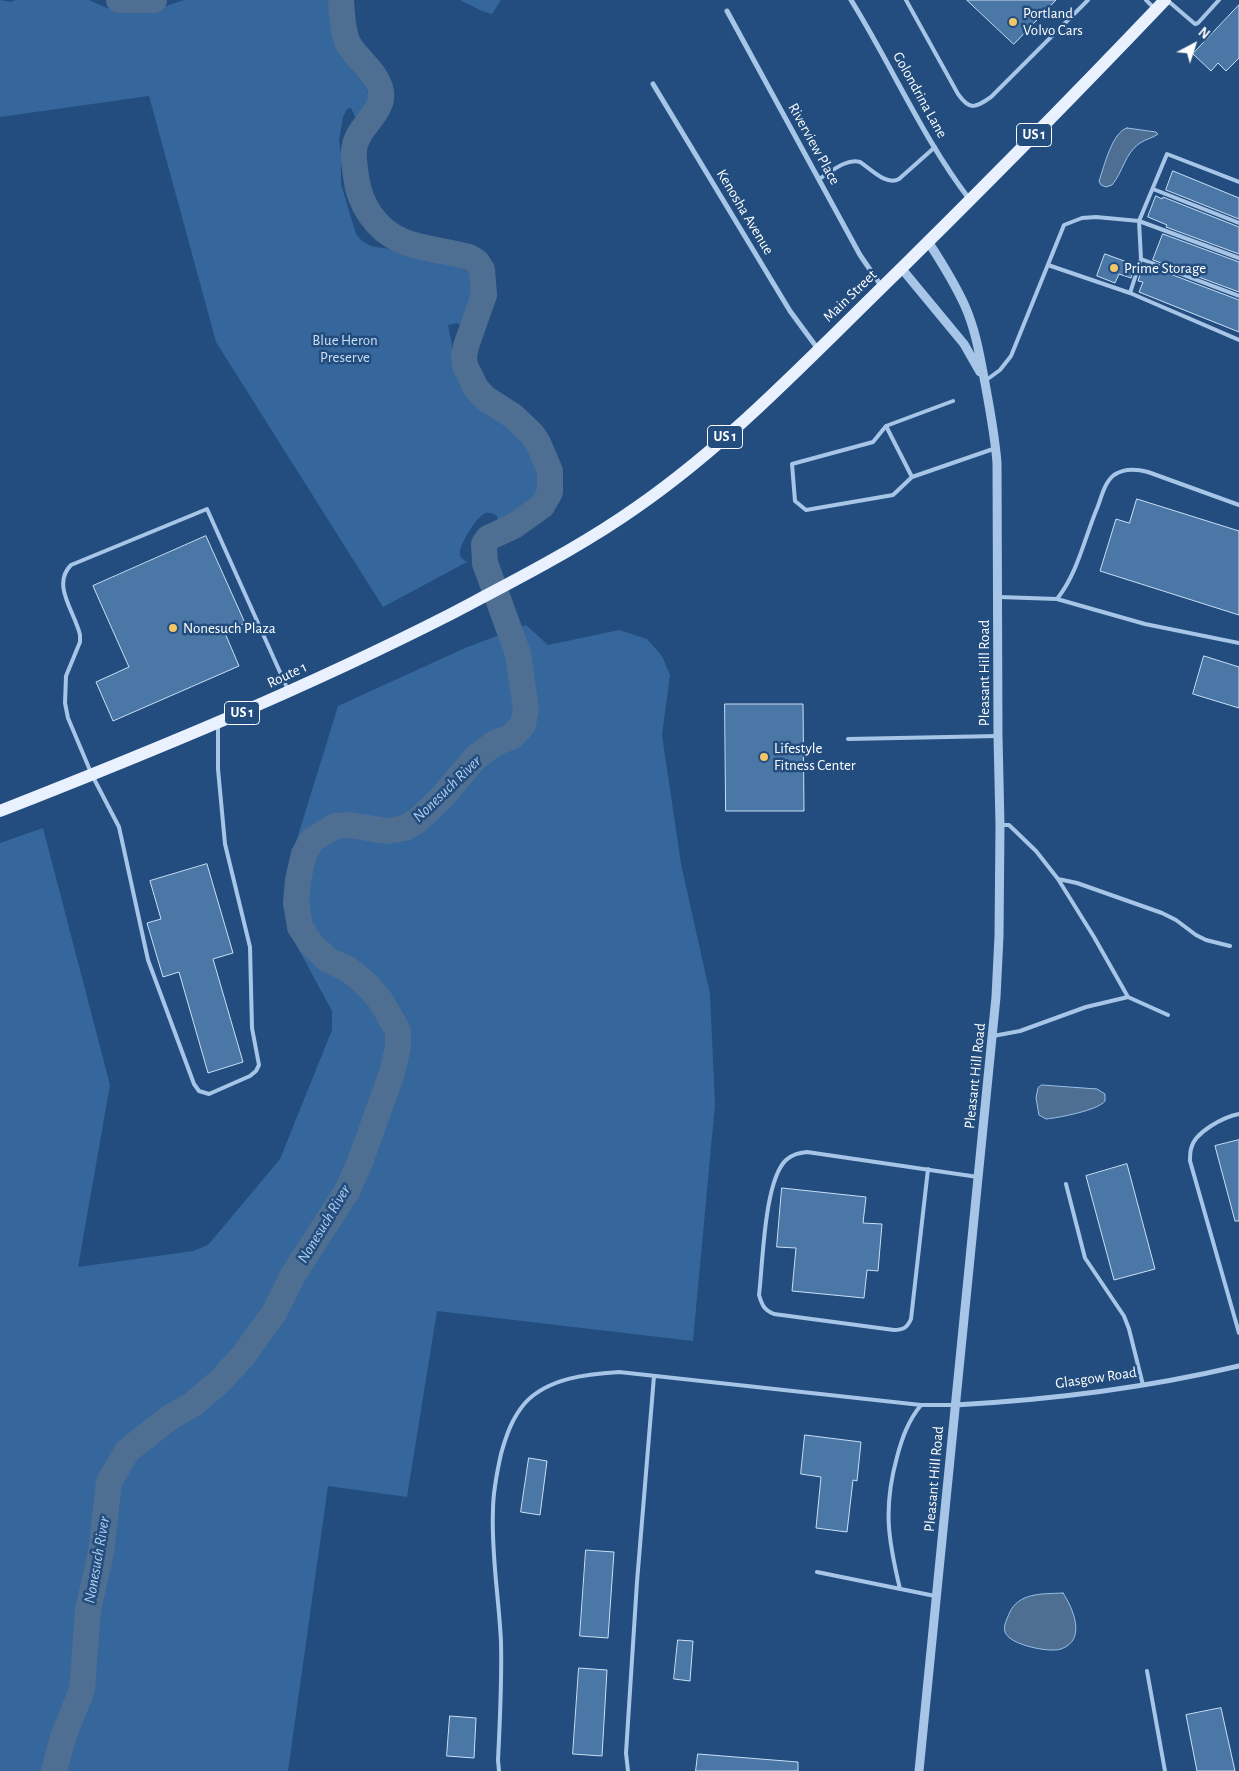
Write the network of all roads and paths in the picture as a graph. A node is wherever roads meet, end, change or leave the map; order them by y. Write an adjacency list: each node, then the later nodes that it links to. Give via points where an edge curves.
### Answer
1 (851, 0): 9 (street, Golondrina Lane)
2 (906, 0): 3 (lane, via 958,94 965,103 975,107 991,97)
3 (1088, 0)
4 (1146, 0): 6 (lane)
5 (1219, 0): 6 (lane, via 1198,24)
6 (1163, 3): 13 (main road, Main Street / US 1)
7 (727, 10): 10 (street, Riverview Place)
8 (653, 84): 25 (street, Kenosha Avenue, via 790,311)
9 (935, 148): 10 (lane, via 894,182 855,160); 13 (street, Golondrina Lane)
10 (819, 179): 21 (street, Riverview Place, via 860,255)
11 (1239, 182): 12 (lane, via 1167,154)
12 (1152, 189): 14 (lane); 15 (lane)
13 (970, 201): 16 (main road, Main Street / US 1)
14 (1139, 222): 17 (lane); 18 (lane); 19 (lane, via 1096,217 1064,225)
15 (1239, 223)
16 (929, 243): 20 (main road, Main Street / US 1); 26 (street, Pleasant Hill Road, via 965,306 981,356)
17 (1239, 258)
18 (1141, 259): 22 (lane); 23 (lane)
19 (1048, 265): 22 (lane); 26 (lane, via 1011,356)
20 (902, 269): 21 (main road, Main Street / US 1); 26 (street, Pleasant Hill Road, via 964,344)
21 (882, 287): 25 (main road, Main Street / US 1)
22 (1130, 293): 24 (lane)
23 (1239, 296)
24 (1239, 340)
25 (819, 350): 32 (main road, Main Street / US 1, via 738,427 649,498 599,532)
26 (985, 381): 29 (street, Pleasant Hill Road)
27 (953, 401): 28 (lane)
28 (886, 426): 30 (lane); 30 (lane, via 873,442 792,464 795,501 806,510 893,495)
29 (996, 448): 30 (lane); 33 (street, Pleasant Hill Road)
30 (912, 477)
31 (1239, 505): 34 (lane, via 1148,472 1118,473 1103,492 1075,568)
32 (524, 575): 36 (main road, Route 1 / US 1, via 379,650)
33 (998, 597): 34 (lane); 38 (street, Pleasant Hill Road)
34 (1058, 598): 35 (lane, via 1145,624)
35 (1239, 643)
36 (289, 692): 37 (main road, Route 1 / US 1); 40 (lane, via 207,509 71,565 63,575 63,584 80,642 66,676 64,703 76,741)
37 (218, 724): 40 (main road, Route 1 / US 1); 40 (lane, via 218,769 225,844 250,947 252,1028 259,1065 250,1076 209,1094 199,1091 194,1084 148,960 119,827)
38 (998, 736): 39 (lane); 42 (street, Pleasant Hill Road)
39 (848, 738)
40 (92, 775): 41 (main road, Route 1 / US 1)
41 (0, 811)
42 (1000, 824): 43 (lane, via 1009,825 1036,851); 47 (street, Pleasant Hill Road, via 999,936)
43 (1058, 879): 44 (lane, via 1162,913 1206,940); 45 (lane)
44 (1230, 946)
45 (1128, 997): 46 (lane); 47 (lane, via 1086,1007 1020,1031)
46 (1168, 1015)
47 (993, 1036): 50 (street, Pleasant Hill Road)
48 (1239, 1114): 53 (lane, via 1207,1128 1191,1147 1190,1161)
49 (928, 1170): 49 (lane, via 807,1152 796,1153 786,1160 775,1177 769,1201 760,1295 762,1306 781,1315 894,1330 908,1326); 50 (lane)
50 (978, 1177): 59 (street, Pleasant Hill Road)
51 (1066, 1184): 57 (lane, via 1085,1258 1124,1316)
52 (1239, 1308): 53 (lane)
53 (1232, 1310): 54 (lane)
54 (1239, 1333)
55 (1239, 1366): 57 (street, Glasgow Road)
56 (654, 1376): 58 (lane); 64 (lane, via 619,1372 568,1379 536,1394 511,1423 497,1474 492,1510 501,1642); 65 (lane, via 637,1582 626,1753)
57 (1143, 1385): 59 (street, Glasgow Road)
58 (921, 1405): 59 (lane); 61 (lane, via 900,1445 891,1478 888,1505 890,1547)
59 (955, 1405): 62 (street, Pleasant Hill Road)
60 (817, 1572): 61 (lane)
61 (900, 1589): 62 (lane)
62 (936, 1596): 66 (street, Pleasant Hill Road)
63 (1147, 1671): 67 (lane)
64 (499, 1771)
65 (628, 1771)
66 (919, 1771)
67 (1165, 1771)

